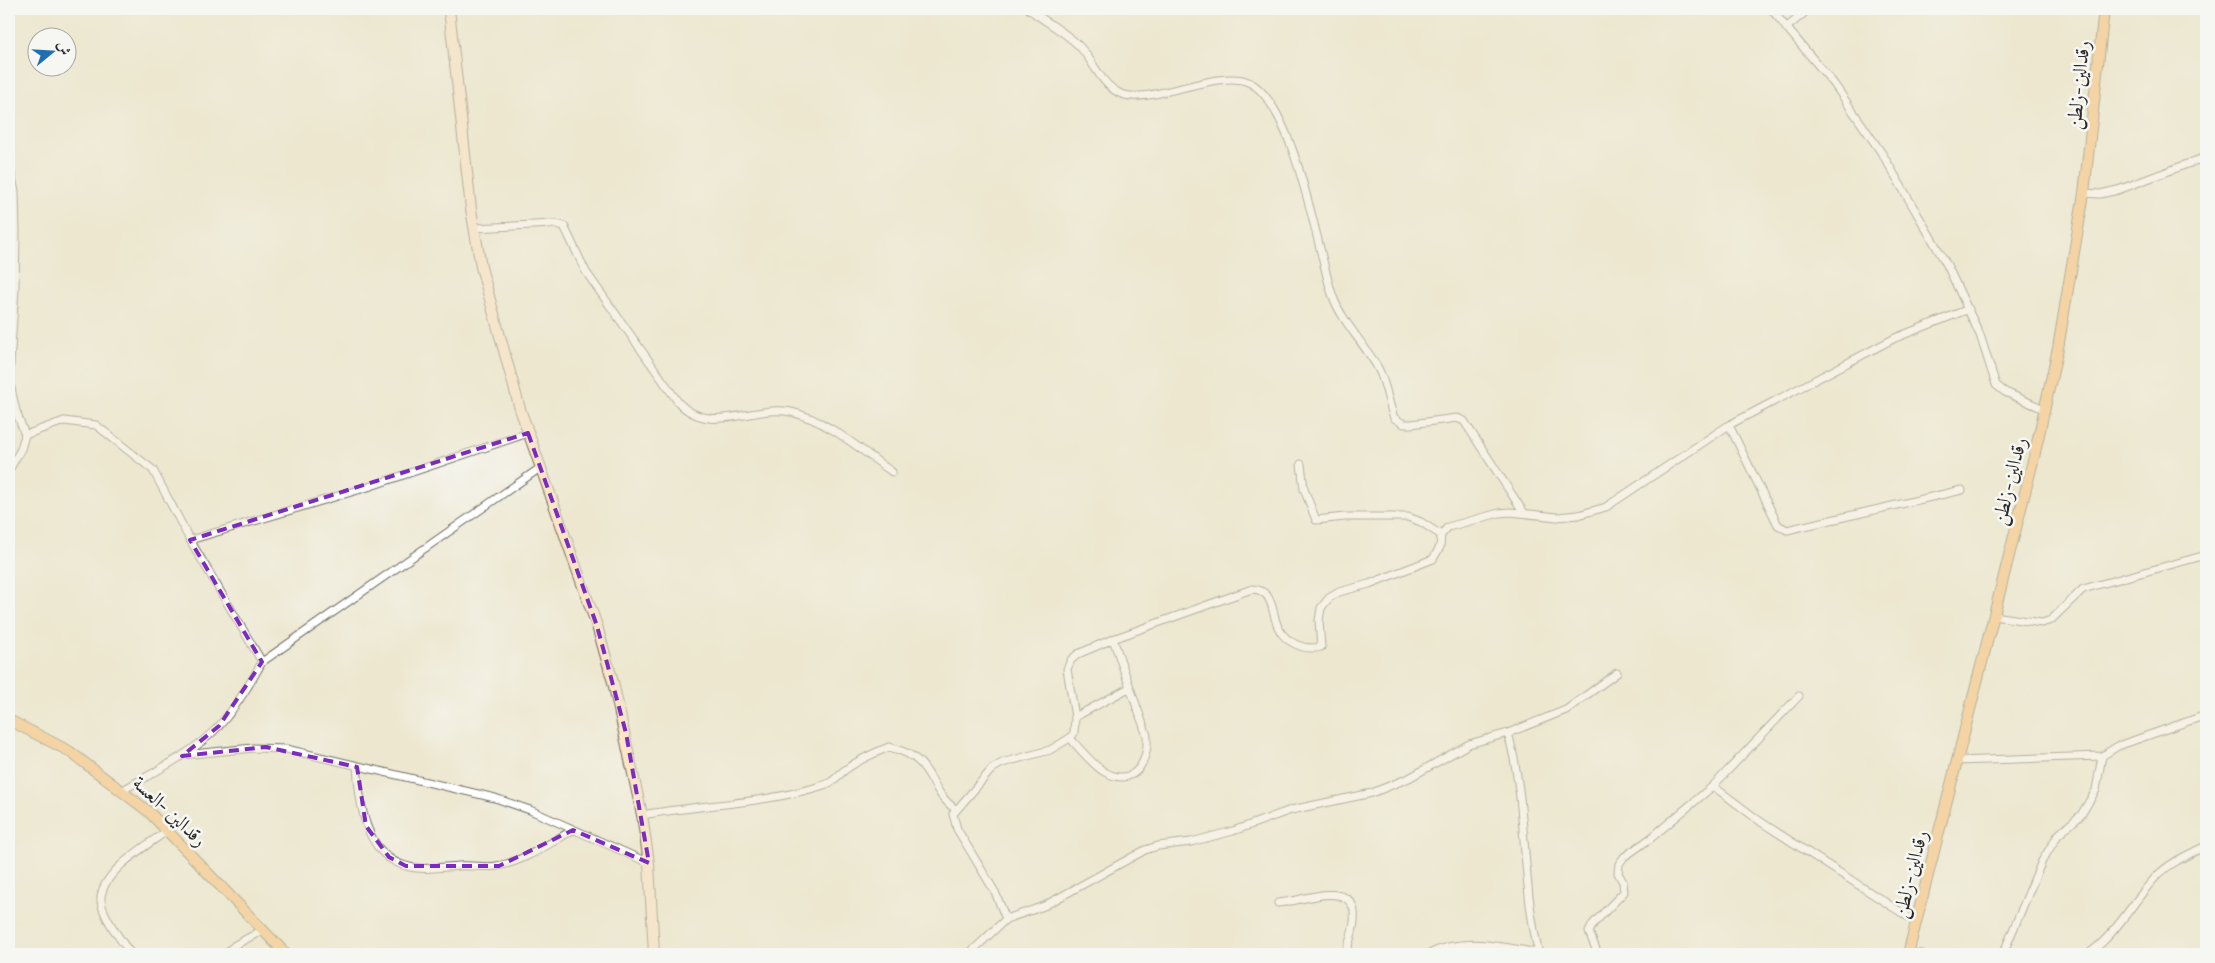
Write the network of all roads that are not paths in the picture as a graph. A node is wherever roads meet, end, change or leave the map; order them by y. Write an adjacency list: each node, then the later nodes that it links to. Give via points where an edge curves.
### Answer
1 (449, 9): 10 (street)
2 (1029, 9): 22 (street, via 1080,47 1102,78 1127,96 1233,78 1257,88 1277,115 1290,144 1311,206 1332,295 1378,367 1394,418 1404,424 1457,418 1464,421)
3 (1771, 9): 6 (street)
4 (1809, 9): 6 (street)
5 (2104, 9): 9 (main road, رقدالين-زلطن)
6 (1786, 28): 11 (street, via 1834,84 1883,155)
7 (2206, 157): 9 (street, via 2128,188 2100,194)
8 (9, 164): 12 (street, via 15,192 16,232)
9 (2084, 193): 13 (main road, رقدالين-زلطن)
10 (474, 228): 15 (street, via 481,267); 20 (street, via 564,226 586,272 678,402 692,413 710,420 790,412 820,423)
11 (1969, 309): 13 (street, via 1996,385); 14 (street, via 1895,338)
12 (9, 379): 16 (street)
13 (2044, 409): 26 (main road, رقدالين-زلطن)
14 (1729, 425): 21 (street, via 1778,525 1787,530); 22 (street, via 1606,507 1569,516)
15 (528, 432): 18 (street); 24 (street, via 368,487)
16 (25, 435): 19 (street); 24 (street, via 64,421 96,425 153,470)
17 (1301, 464): 23 (street, via 1304,489 1316,520 1408,517)
18 (540, 468): 28 (street); 44 (street, via 597,626 624,724)
19 (9, 470)
20 (892, 472)
21 (1962, 490)
22 (1524, 513): 23 (street, via 1489,515 1448,527)
23 (1440, 535): 27 (street, via 1440,547 1433,559 1329,598 1321,608 1319,620 1321,647 1298,646 1284,636 1278,627 1272,603 1260,590 1242,592)
24 (190, 540): 28 (street)
25 (2206, 555): 26 (street, via 2083,589 2051,620 2042,623)
26 (1994, 616): 39 (main road, رقدالين-زلطن)
27 (1113, 639): 30 (street); 33 (street, via 1089,648 1071,660 1067,678)
28 (262, 662): 37 (street, via 219,726)
29 (1617, 673): 35 (street, via 1566,710)
30 (1129, 688): 33 (street); 36 (street, via 1144,725 1147,745 1144,764 1136,772 1122,776 1105,772)
31 (1799, 696): 41 (street)
32 (2206, 714): 38 (street, via 2118,746)
33 (1075, 717): 36 (street, via 1074,733)
34 (9, 720): 42 (main road, رقدالين -العسة, via 69,751)
35 (1508, 733): 50 (street, via 1469,744 1409,778 1372,794 1291,810 1233,831 1145,850 1044,906); 60 (street, via 1519,790 1528,885)
36 (1070, 738): 43 (street, via 1050,750 1002,763 992,769)
37 (182, 756): 40 (street, via 266,747); 42 (street)
38 (2102, 756): 39 (street); 64 (street, via 2096,790 2082,815 2058,836 2042,861)
39 (1956, 761): 51 (main road, رقدالين-زلطن)
40 (357, 767): 46 (street, via 495,798); 46 (street, via 366,826 389,858 406,866 499,866)
41 (1713, 786): 51 (street, via 1761,822); 61 (street, via 1619,864 1618,873 1624,892 1589,932)
42 (122, 790): 45 (main road, رقدالين -العسة)
43 (955, 809): 44 (street, via 945,802 931,774 921,763 910,754 889,747 844,770 829,783 746,802); 50 (street, via 957,829 995,892)
44 (642, 815): 48 (street)
45 (168, 830): 52 (main road, رقدالين -العسة); 53 (street, via 118,868 102,892 104,911)
46 (573, 830): 48 (street)
47 (2206, 846): 65 (street, via 2188,854 2156,877 2105,940)
48 (649, 863): 56 (street)
49 (1278, 903): 58 (street, via 1327,894 1343,897 1349,902 1356,919)
50 (1006, 920): 57 (street)
51 (1916, 922): 62 (main road, رقدالين-زلطن)
52 (263, 930): 54 (street); 55 (main road, رقدالين -العسة)
53 (131, 954)
54 (225, 954)
55 (286, 954)
56 (654, 954)
57 (969, 954)
58 (1345, 954)
59 (1429, 954): 60 (street, via 1464,944)
60 (1539, 954)
61 (1598, 954)
62 (1908, 954): 63 (street)
63 (1923, 954)
64 (2003, 954)
65 (2088, 954)

